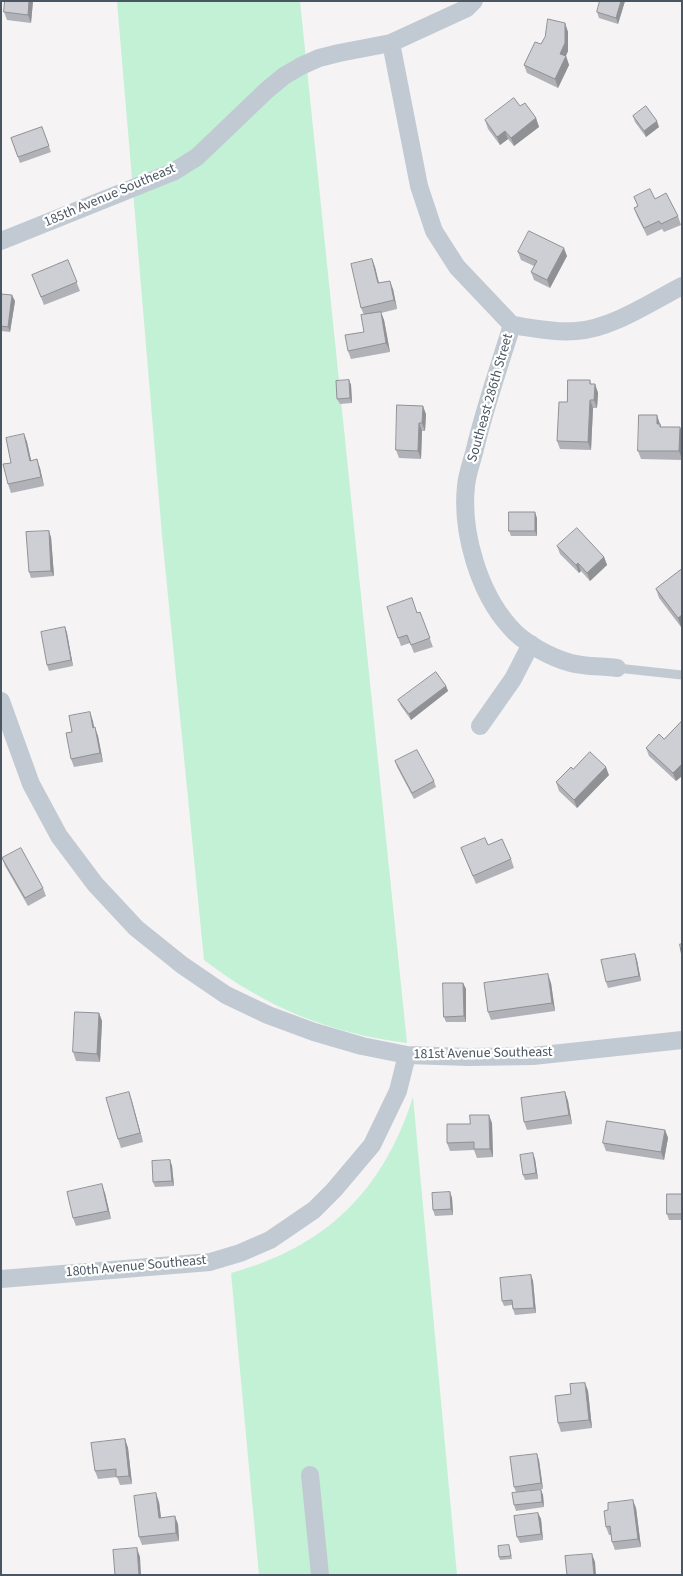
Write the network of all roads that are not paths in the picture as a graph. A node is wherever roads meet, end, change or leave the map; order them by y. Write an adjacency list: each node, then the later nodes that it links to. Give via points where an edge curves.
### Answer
1 (474, 1): 2 (street, 185th Avenue Southeast, via 467,8)
2 (391, 43): 3 (street, 185th Avenue Southeast, via 326,56 301,66 267,90 198,157 173,172); 5 (street, Southeast 286th Street, via 419,186 434,231 457,267)
3 (1, 241)
4 (682, 286): 5 (street, via 607,324 578,331 555,332)
5 (512, 326): 6 (street, Southeast 286th Street, via 481,424 466,486 466,517 481,580 494,606 511,629)
6 (531, 644): 7 (street, Southeast 286th Street, via 572,664); 10 (street, via 513,679)
7 (617, 668): 8 (lane)
8 (682, 675)
9 (1, 701): 12 (street, 181st Avenue Southeast, via 32,784 59,836 136,928 226,995 268,1015 362,1046)
10 (480, 726)
11 (682, 1040): 12 (street, 181st Avenue Southeast, via 533,1056)
12 (407, 1055): 13 (street, 180th Avenue Southeast, via 398,1091 372,1145 314,1210 270,1240 210,1262)
13 (1, 1279)
14 (310, 1475): 15 (street)
15 (320, 1575)

